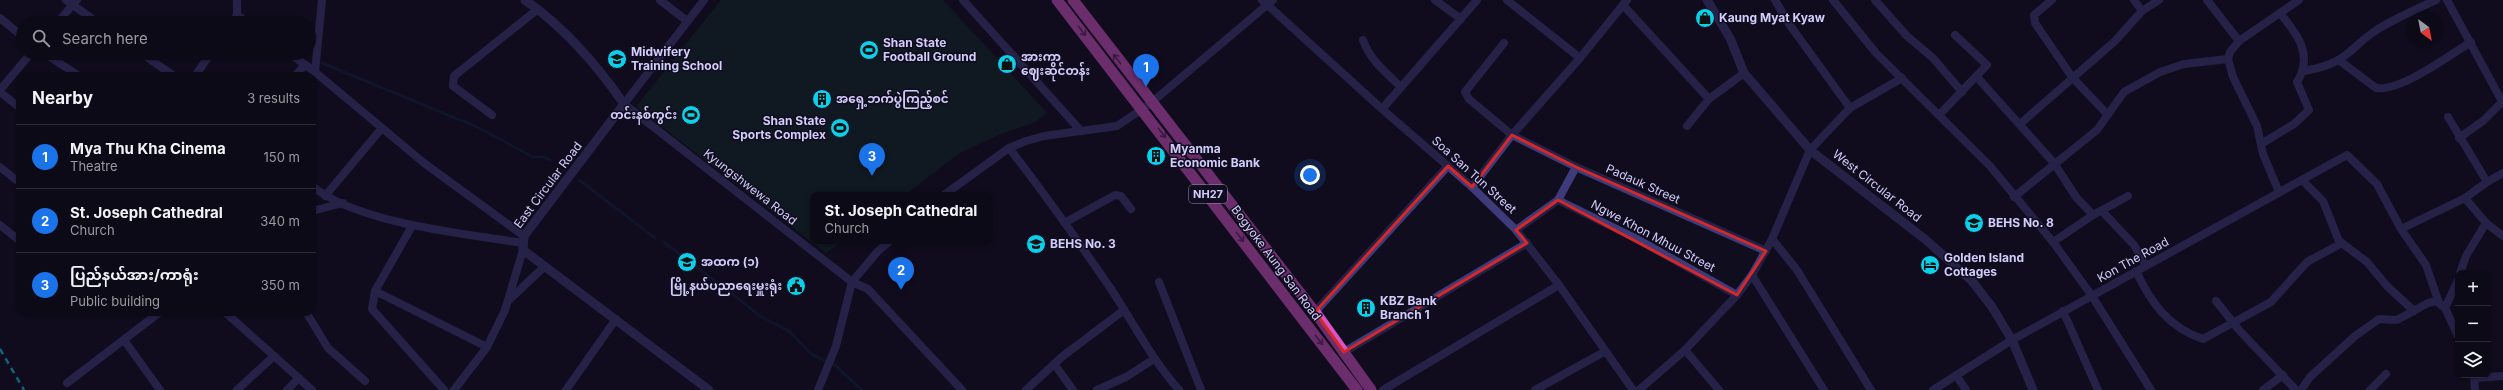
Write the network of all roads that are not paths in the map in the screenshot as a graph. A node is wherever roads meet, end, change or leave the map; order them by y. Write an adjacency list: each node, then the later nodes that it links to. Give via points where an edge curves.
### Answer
1 (237, 0): 30 (street)
2 (322, 0): 56 (street)
3 (525, 0): 27 (street)
4 (660, 0): 35 (street)
5 (704, 0): 35 (street)
6 (963, 0): 79 (street)
7 (1057, 0): 69 (highway, Bogyoke Aung San Road / NH27, one-way to 69)
8 (1072, 0): 69 (highway, Bogyoke Aung San Road / NH27, one-way to 8)
9 (1273, 0): 26 (street)
10 (1435, 0): 34 (street)
11 (1477, 0): 34 (street)
12 (1507, 0): 42 (street)
13 (1707, 0): 58 (street, West Circular Road, via 1730,38)
14 (1775, 0): 70 (street, via 1789,24)
15 (1833, 0): 60 (street, via 1876,53)
16 (1876, 0): 64 (street, via 1907,36 1933,58)
17 (2052, 0): 61 (street, via 2034,15 2035,23)
18 (2134, 0): 28 (street)
19 (2160, 0): 28 (street)
20 (2207, 0): 39 (street)
21 (2299, 0): 29 (street)
22 (2436, 0): 49 (street, via 2377,30)
23 (2447, 0): 40 (street)
24 (71, 2): 31 (street); 32 (street)
25 (1625, 2): 42 (street); 65 (street)
26 (1264, 3): 69 (street); 71 (street, Soa San Tun Street)
27 (538, 9): 67 (street, via 588,56); 72 (street, via 454,76 453,86)
28 (2142, 11): 61 (street, via 2115,41)
29 (2280, 13): 39 (street); 51 (street, via 2299,37 2304,55)
30 (238, 15)
31 (62, 16)
32 (89, 16)
33 (0, 18): 36 (street)
34 (1461, 19): 62 (street)
35 (687, 21): 67 (street)
36 (16, 31)
37 (1955, 35): 59 (street, via 1987,65)
38 (1363, 40): 62 (street, via 1366,49 1380,68)
39 (2239, 41): 43 (street)
40 (2471, 42): 49 (street, via 2398,84 2383,89 2376,88); 66 (street)
41 (1504, 43): 80 (street, Padauk Street, via 1465,92 1468,99)
42 (1580, 58): 80 (street)
43 (2228, 59): 73 (street, via 2184,64 2160,72 2124,92); 82 (street, via 2233,77 2257,126)
44 (25, 60): 63 (street)
45 (55, 60): 52 (street)
46 (151, 60): 53 (street)
47 (206, 60): 54 (street)
48 (298, 60): 50 (street)
49 (2340, 61): 51 (street, via 2327,67)
50 (305, 65): 55 (street); 56 (street)
51 (2304, 71): 82 (street, via 2297,82 2309,110 2306,115)
52 (73, 72)
53 (168, 72)
54 (198, 72)
55 (299, 72)
56 (315, 72)
57 (316, 73): 78 (street)
58 (1744, 73): 65 (street); 84 (street, West Circular Road)
59 (1976, 76): 64 (street); 76 (street)
60 (1902, 78): 70 (street); 74 (street)
61 (2072, 78): 73 (street); 76 (street)
62 (1401, 87): 71 (street)
63 (0, 91): 68 (street)
64 (1962, 92): 74 (street)
65 (1709, 99): 77 (street)
66 (2503, 102): 81 (street)
67 (624, 104): 117 (street, East Circular Road); 127 (street, Kyungshwewa Road)
68 (16, 105)
69 (1147, 106): 79 (street, via 1117,126); 138 (highway, Bogyoke Aung San Road / NH27); 180 (highway, Bogyoke Aung San Road / NH27, one-way to 180)
70 (1850, 108): 84 (street)
71 (1382, 109): 86 (street, Soa San Tun Street)
72 (492, 114)
73 (2107, 114): 85 (street, via 2097,130)
74 (1939, 115): 99 (street, via 1990,166)
75 (2448, 117): 81 (street)
76 (2020, 124): 85 (street)
77 (1687, 126)
78 (382, 128): 97 (street); 117 (street)
79 (1081, 131): 83 (street, via 1044,136)
80 (1512, 136): 88 (street, Padauk Street); 93 (street)
81 (2460, 138): 92 (street)
82 (2261, 144): 96 (street)
83 (1009, 148): 95 (street); 107 (street)
84 (1810, 150): 115 (street); 148 (street, West Circular Road, via 1926,240 1972,281)
85 (2054, 163): 99 (street); 106 (street, via 2076,197)
86 (1448, 166): 93 (street, Soa San Tun Street); 138 (street)
87 (0, 167): 90 (street)
88 (1576, 167): 101 (street); 121 (street, Padauk Street)
89 (2503, 173): 92 (street)
90 (16, 180)
91 (2302, 180): 96 (street, Kon The Road); 111 (street, Kon The Road, via 2347,155 2377,184); 118 (street, via 2323,201)
92 (2486, 182): 100 (street)
93 (1472, 187): 112 (street, Soa San Tun Street)
94 (316, 189): 97 (street)
95 (948, 192)
96 (2279, 192): 123 (street, Kon The Road)
97 (325, 196): 102 (street)
98 (2128, 196): 105 (street)
99 (2014, 197): 116 (street)
100 (2465, 198): 108 (street); 111 (street)
101 (1558, 200): 112 (street); 132 (street, Ngwe Khon Mhuu Street, via 1637,239)
102 (343, 203): 104 (street); 110 (street)
103 (1131, 209): 107 (street, via 1121,196 1115,196)
104 (316, 211)
105 (2102, 211): 106 (street); 123 (street, via 2134,245)
106 (2093, 215): 116 (street)
107 (1066, 222): 137 (street)
108 (2486, 223): 113 (street); 124 (street, via 2466,256)
109 (0, 225): 114 (street)
110 (412, 226): 117 (street); 131 (street)
111 (2401, 229): 136 (street, via 2426,265)
112 (1516, 230): 120 (street, Soa San Tun Street)
113 (2503, 236)
114 (16, 238)
115 (1772, 239): 121 (street); 188 (street, via 1797,270)
116 (2053, 242): 133 (street)
117 (523, 243): 122 (street); 134 (street)
118 (2342, 243): 140 (street, via 2367,262 2386,286); 145 (street, via 2307,262 2271,302)
119 (886, 244): 127 (street)
120 (1527, 244): 129 (street, Soa San Tun Street); 151 (street)
121 (1766, 251): 126 (street)
122 (545, 266): 134 (street); 144 (street)
123 (2146, 266): 125 (street, Kon The Road)
124 (2461, 270)
125 (2136, 271): 133 (street, Kon The Road); 145 (street, via 2146,293 2162,315 2175,325 2203,339)
126 (1752, 275): 132 (street); 187 (street)
127 (852, 282): 173 (street, via 831,357); 174 (street, Kyungshwewa Road, via 868,289)
128 (1159, 282): 179 (street)
129 (1559, 285): 152 (street, Soa San Tun Street); 182 (street)
130 (2455, 285): 136 (street)
131 (375, 291): 149 (street); 169 (street, via 372,304 374,313)
132 (1738, 295): 150 (street)
133 (2092, 296): 139 (street, Kon The Road); 193 (street)
134 (510, 299): 149 (street)
135 (2216, 301): 145 (street)
136 (2442, 306): 140 (street, via 2433,301); 146 (street)
137 (1124, 310): 154 (street); 155 (street, via 1063,356)
138 (1315, 312): 151 (highway, Bogyoke Aung San Road / NH27)
139 (2063, 312): 148 (street, Kon The Road); 192 (street)
140 (2414, 312): 196 (street, via 2397,320 2383,318 2375,321 2310,377)
141 (155, 316): 147 (street)
142 (229, 316): 153 (street)
143 (308, 316): 163 (street, via 328,348)
144 (616, 319): 171 (street); 172 (street)
145 (2233, 324): 158 (street)
146 (2455, 330)
147 (124, 340): 164 (street); 165 (street)
148 (2012, 340): 157 (street, Kon The Road); 191 (street, West Circular Road)
149 (487, 347): 170 (street)
150 (1685, 350): 185 (street); 186 (street)
151 (1344, 352): 181 (highway, Bogyoke Aung San Road / NH27)
152 (1604, 352): 183 (street); 184 (street, Soa San Tun Street)
153 (274, 356): 161 (street); 166 (street)
154 (1154, 359): 177 (street, via 1126,377); 178 (street)
155 (1055, 365): 175 (street); 176 (street)
156 (2386, 374): 197 (street)
157 (1956, 375): 189 (street, Kon The Road); 190 (street)
158 (2283, 375): 194 (street); 195 (street)
159 (2491, 376): 160 (street)
160 (2503, 376)
161 (299, 378): 167 (street); 168 (street)
162 (2475, 378): 198 (street)
163 (365, 381)
164 (67, 383)
165 (160, 390)
166 (237, 390)
167 (287, 390)
168 (312, 390)
169 (444, 390)
170 (454, 390)
171 (566, 390)
172 (709, 390)
173 (818, 390)
174 (962, 390)
175 (1026, 390)
176 (1073, 390)
177 (1097, 390)
178 (1179, 390)
179 (1201, 390)
180 (1357, 390)
181 (1371, 390)
182 (1383, 390)
183 (1535, 390)
184 (1633, 390)
185 (1639, 390)
186 (1719, 390)
187 (1824, 390)
188 (1871, 390)
189 (1933, 390)
190 (1966, 390)
191 (2034, 390)
192 (2098, 390)
193 (2151, 390)
194 (2263, 390)
195 (2296, 390)
196 (2301, 390)
197 (2370, 390)
198 (2476, 390)

